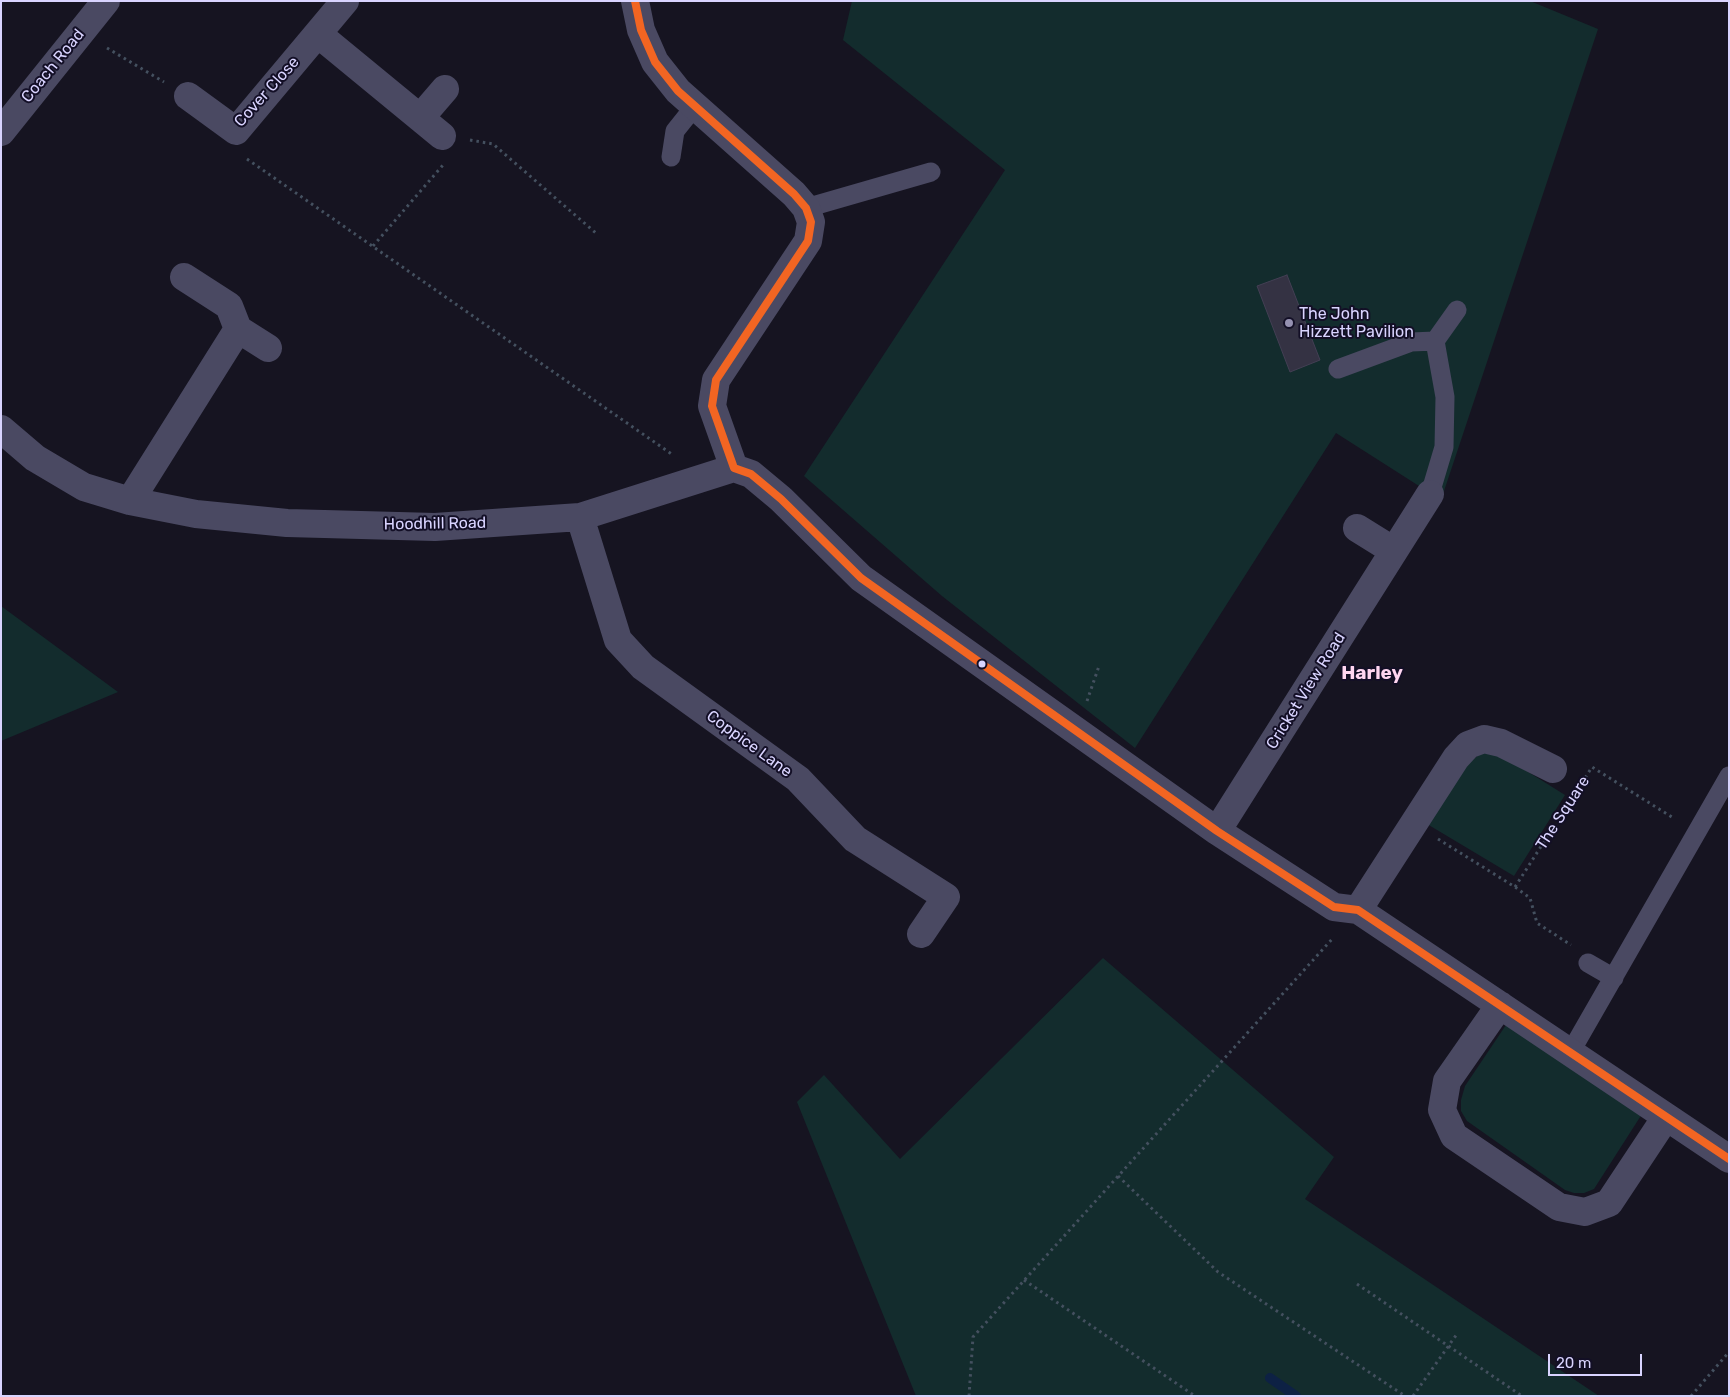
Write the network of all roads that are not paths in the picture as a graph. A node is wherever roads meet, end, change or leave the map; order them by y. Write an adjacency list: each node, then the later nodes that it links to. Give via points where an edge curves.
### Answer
1 (106, 1): 9 (street, Coach Road)
2 (346, 1): 4 (street, Cover Close)
3 (635, 1): 7 (street, via 641,30 655,62)
4 (318, 34): 6 (street, Cover Close, via 236,132); 8 (street)
5 (445, 89): 8 (street)
6 (188, 96)
7 (695, 106): 11 (lane, via 675,130); 13 (street)
8 (420, 118): 10 (street)
9 (1, 132)
10 (454, 138)
11 (671, 157)
12 (931, 172): 13 (lane)
13 (806, 208): 21 (street, via 811,222 808,241 716,380 712,406)
14 (184, 277): 16 (street, via 229,306)
15 (1457, 310): 17 (lane)
16 (238, 329): 18 (street); 23 (street)
17 (1435, 341): 19 (lane, via 1410,342); 22 (lane, via 1445,397 1444,447)
18 (268, 348)
19 (1338, 369)
20 (1, 429): 23 (street, Hoodhill Road, via 35,458 84,486)
21 (734, 468): 24 (street, Hoodhill Road); 29 (street, via 751,474 781,499 861,578)
22 (1430, 494): 26 (street, Cricket View Road)
23 (130, 501): 24 (street, Hoodhill Road, via 196,514 296,523 435,527)
24 (580, 517): 31 (street, Coppice Lane, via 618,640 642,667 798,779 855,839 946,897)
25 (1357, 528): 26 (street)
26 (1394, 551): 29 (street, Cricket View Road)
27 (1553, 769): 30 (street, The Square, via 1501,743 1484,739 1468,745 1456,758)
28 (1729, 776): 33 (lane)
29 (1217, 831): 30 (street, via 1334,907)
30 (1358, 910): 34 (street)
31 (921, 934)
32 (1588, 963): 33 (lane)
33 (1614, 978): 35 (lane)
34 (1500, 1006): 35 (street); 36 (street, via 1447,1081 1442,1110 1454,1136 1559,1207 1585,1212 1609,1203)
35 (1570, 1052): 36 (street)
36 (1666, 1117): 37 (street)
37 (1729, 1159)

